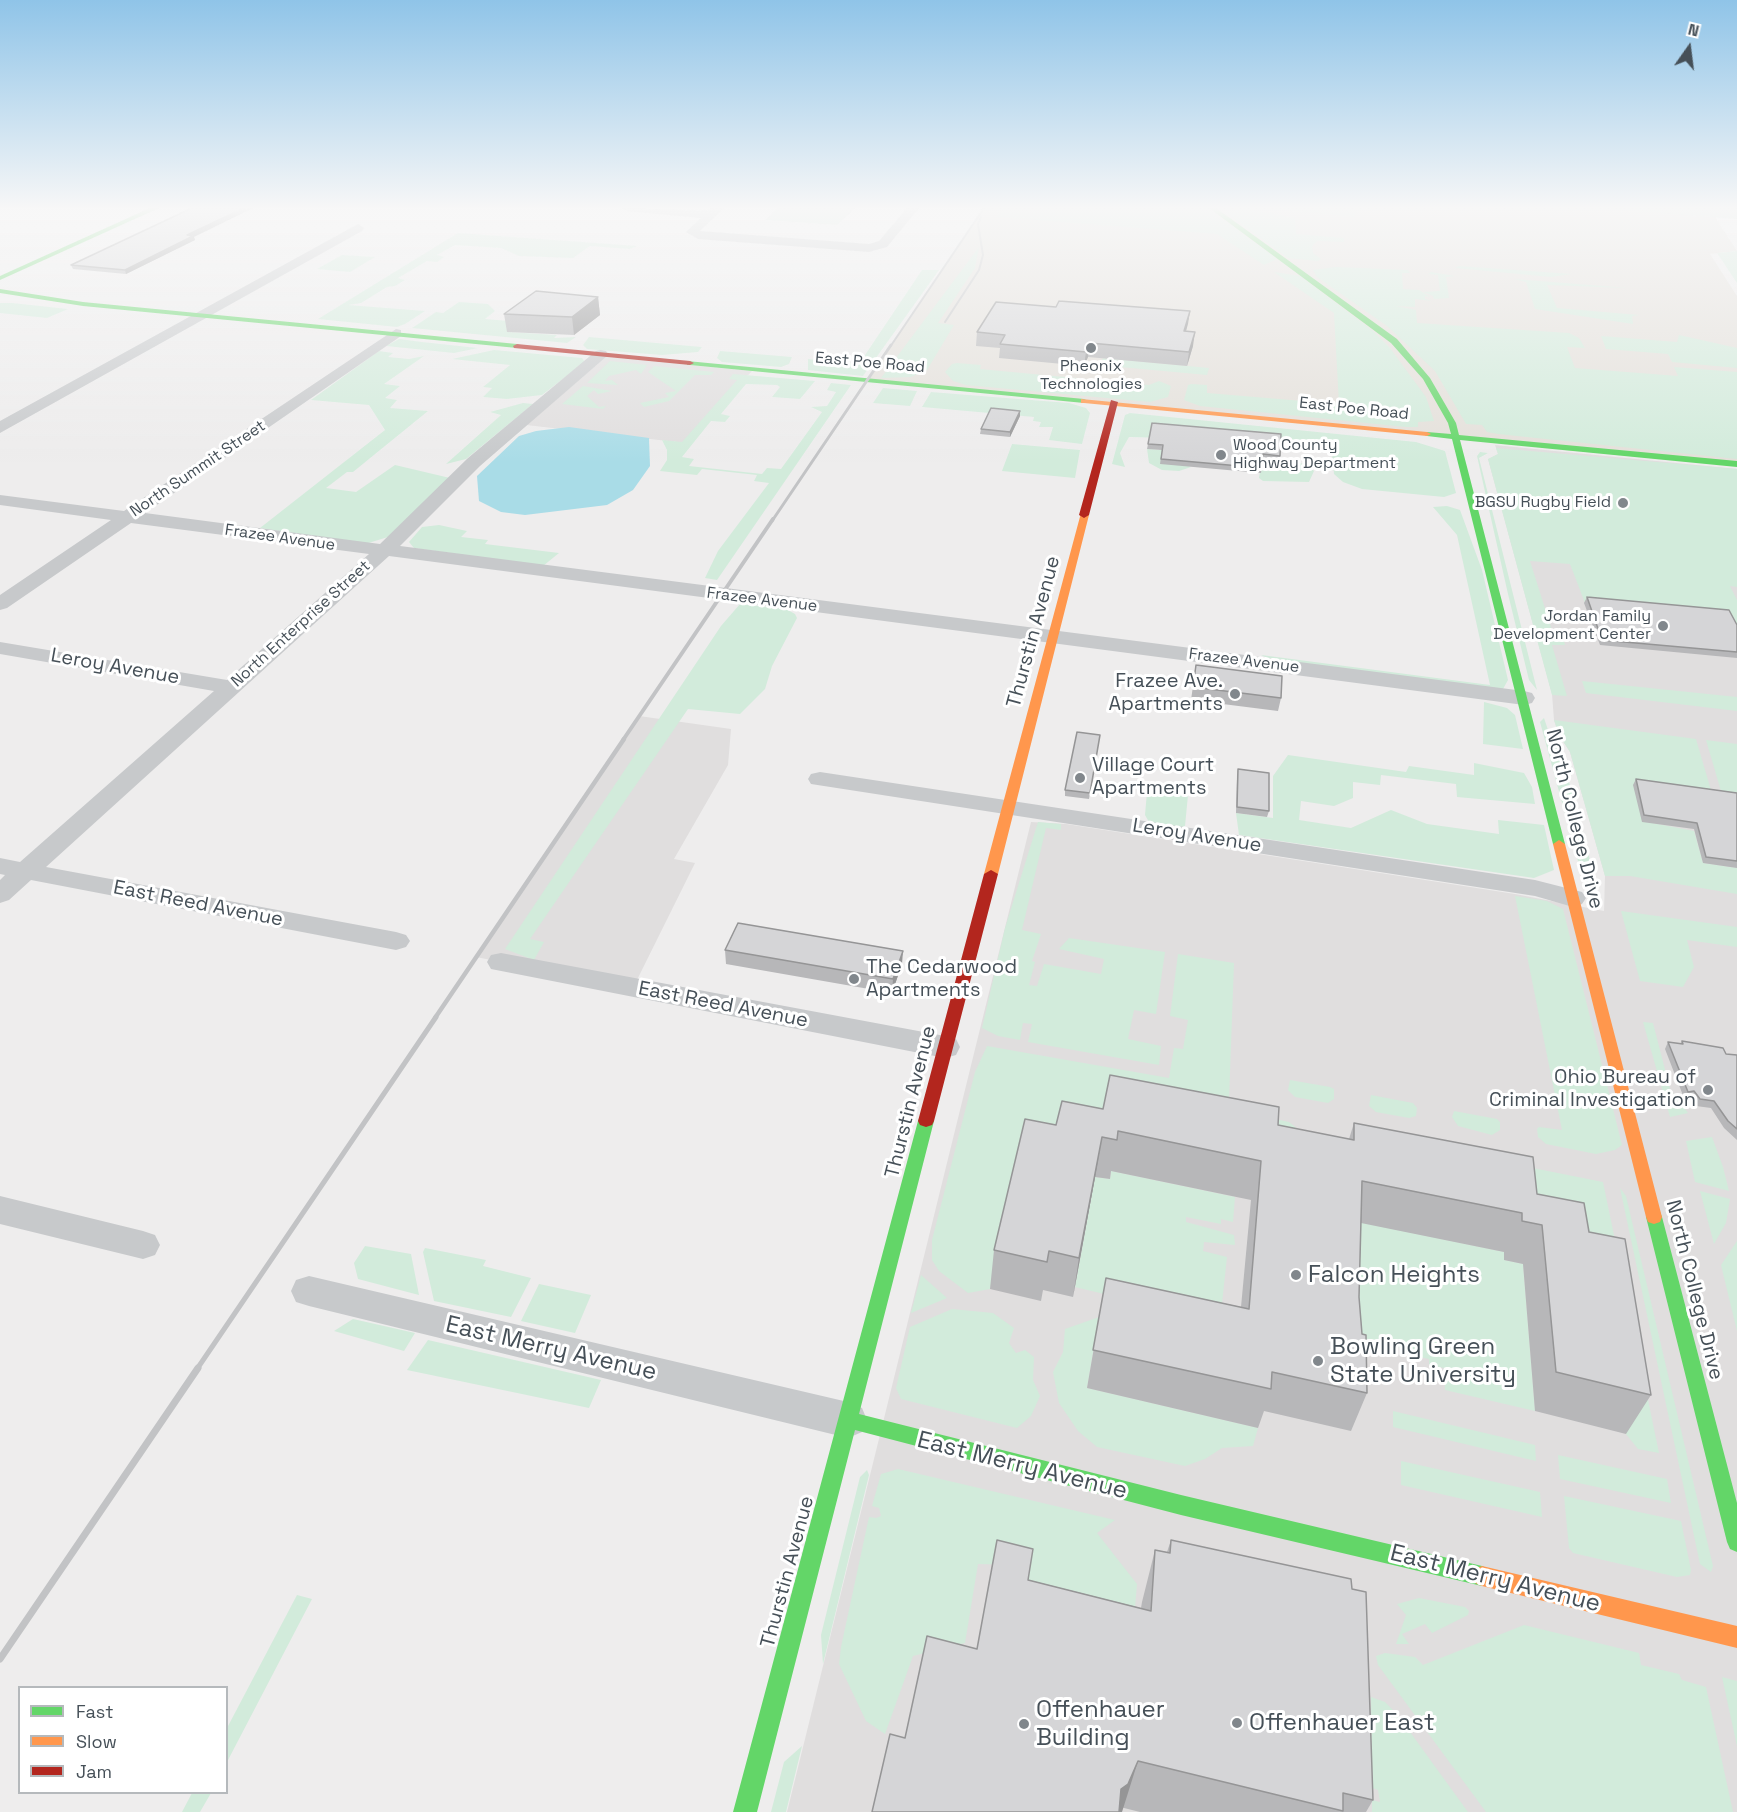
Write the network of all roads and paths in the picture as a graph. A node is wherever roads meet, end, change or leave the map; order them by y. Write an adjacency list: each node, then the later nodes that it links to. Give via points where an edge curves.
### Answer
1 (10, 293): 4 (street, East Poe Road)
2 (244, 293): 4 (street)
3 (1330, 293): 9 (street, North College Drive, via 1394,342 1426,378 1442,402)
4 (204, 315): 5 (street, East Poe Road); 8 (street)
5 (396, 333): 6 (street, East Poe Road); 12 (street, North Summit Street)
6 (602, 354): 7 (street, East Poe Road); 13 (street, North Enterprise Street, via 474,462)
7 (1114, 402): 9 (street, East Poe Road); 15 (street, Thurstin Avenue)
8 (0, 428)
9 (1456, 436): 10 (street, East Poe Road); 18 (street, North College Drive)
10 (1737, 464)
11 (0, 500): 12 (street, Frazee Avenue)
12 (126, 517): 13 (street, Frazee Avenue); 14 (street, North Summit Street)
13 (382, 552): 15 (street, Frazee Avenue); 17 (street, North Enterprise Street)
14 (0, 604)
15 (1053, 636): 18 (street, Frazee Avenue); 20 (street, Thurstin Avenue)
16 (0, 648): 17 (street, Leroy Avenue)
17 (231, 687): 21 (street, North Enterprise Street)
18 (1524, 698): 23 (street, North College Drive)
19 (820, 779): 20 (street, Leroy Avenue)
20 (1009, 808): 23 (street, Leroy Avenue, via 1535,888); 26 (street, Thurstin Avenue)
21 (13, 869): 22 (street, North Enterprise Street); 24 (street, East Reed Avenue)
22 (0, 894)
23 (1573, 898): 31 (street, North College Drive)
24 (396, 940)
25 (501, 962): 26 (street, East Reed Avenue)
26 (945, 1047): 30 (street, Thurstin Avenue)
27 (0, 1210): 28 (street)
28 (143, 1245)
29 (309, 1291): 30 (street, East Merry Avenue)
30 (848, 1420): 32 (street, East Merry Avenue, via 1181,1505); 33 (street, Thurstin Avenue)
31 (1737, 1542)
32 (1737, 1638)
33 (745, 1812)

